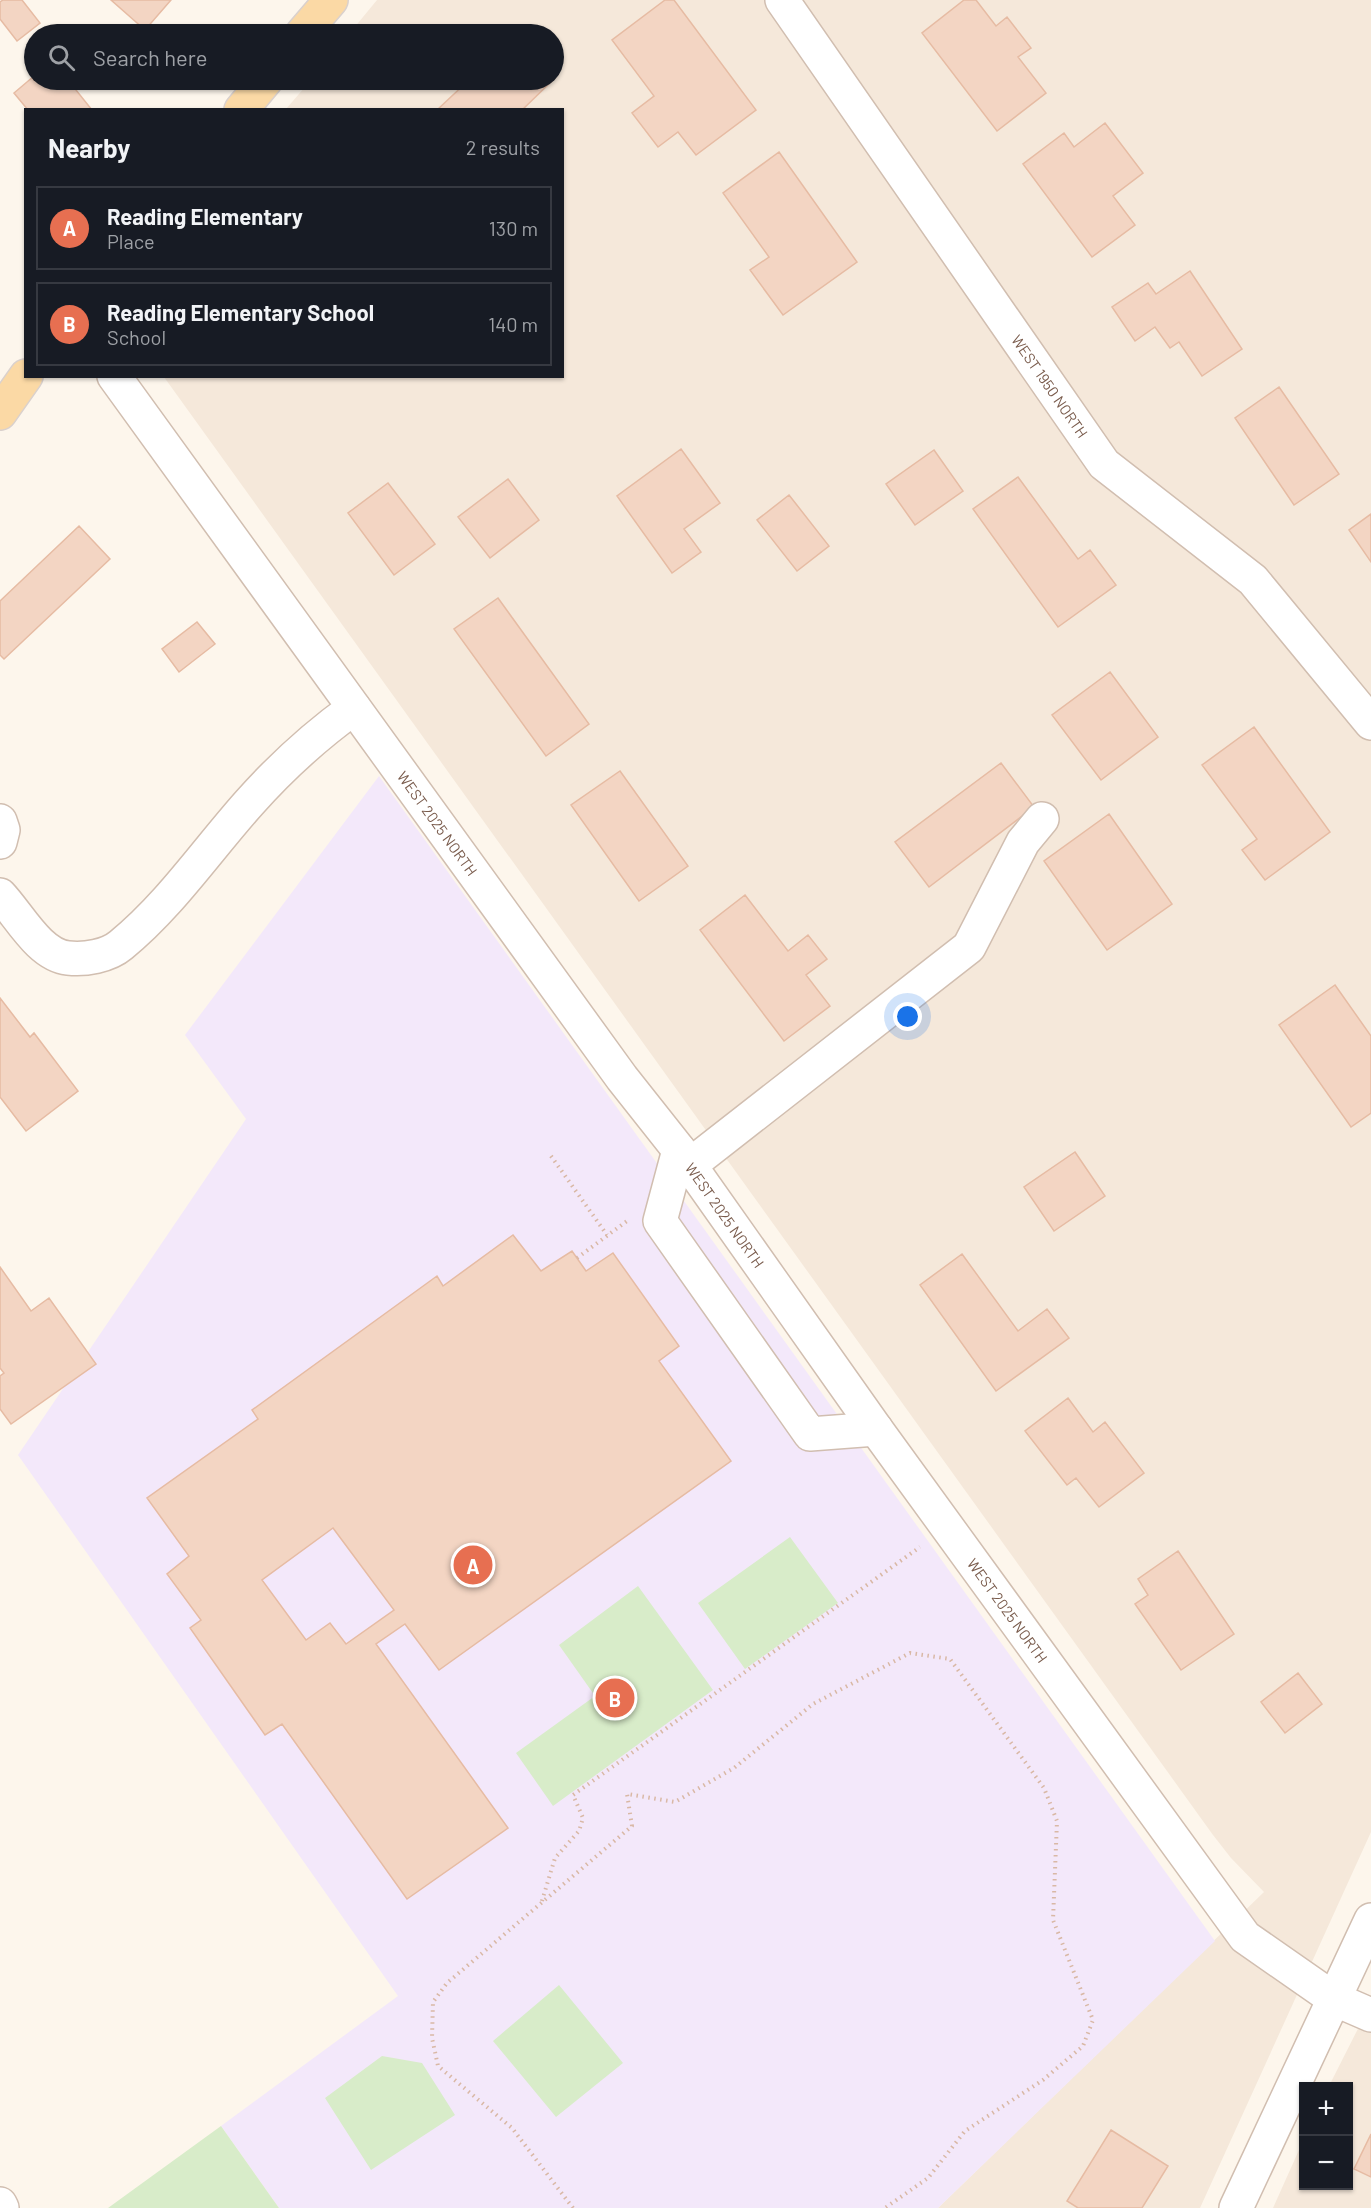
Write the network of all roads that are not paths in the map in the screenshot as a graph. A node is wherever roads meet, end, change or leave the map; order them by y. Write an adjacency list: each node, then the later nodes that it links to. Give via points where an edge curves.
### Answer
1 (331, 0): 3 (main road)
2 (782, 0): 10 (street, WEST 1950 NORTH, via 1104,464 1253,580)
3 (311, 24)
4 (258, 90): 5 (main road)
5 (243, 108)
6 (26, 378): 8 (main road)
7 (115, 378): 9 (street, WEST 2025 NORTH)
8 (0, 413)
9 (354, 708): 14 (street, via 305,745 249,802 161,906 119,947 90,958 66,958 45,949); 15 (street, WEST 2025 NORTH, via 622,1078)
10 (1371, 723)
11 (1042, 819): 15 (street, via 1023,842 969,947)
12 (0, 821): 13 (street)
13 (0, 842)
14 (0, 894)
15 (685, 1157): 16 (street, WEST 2025 NORTH); 16 (street, via 660,1221 810,1434)
16 (876, 1429): 18 (street, WEST 2025 NORTH, via 1245,1937)
17 (1371, 1920): 18 (street)
18 (1334, 1999): 19 (street, WEST 2025 NORTH); 22 (street)
19 (1371, 2015)
20 (0, 2204): 21 (street)
21 (2, 2208)
22 (1236, 2208)

